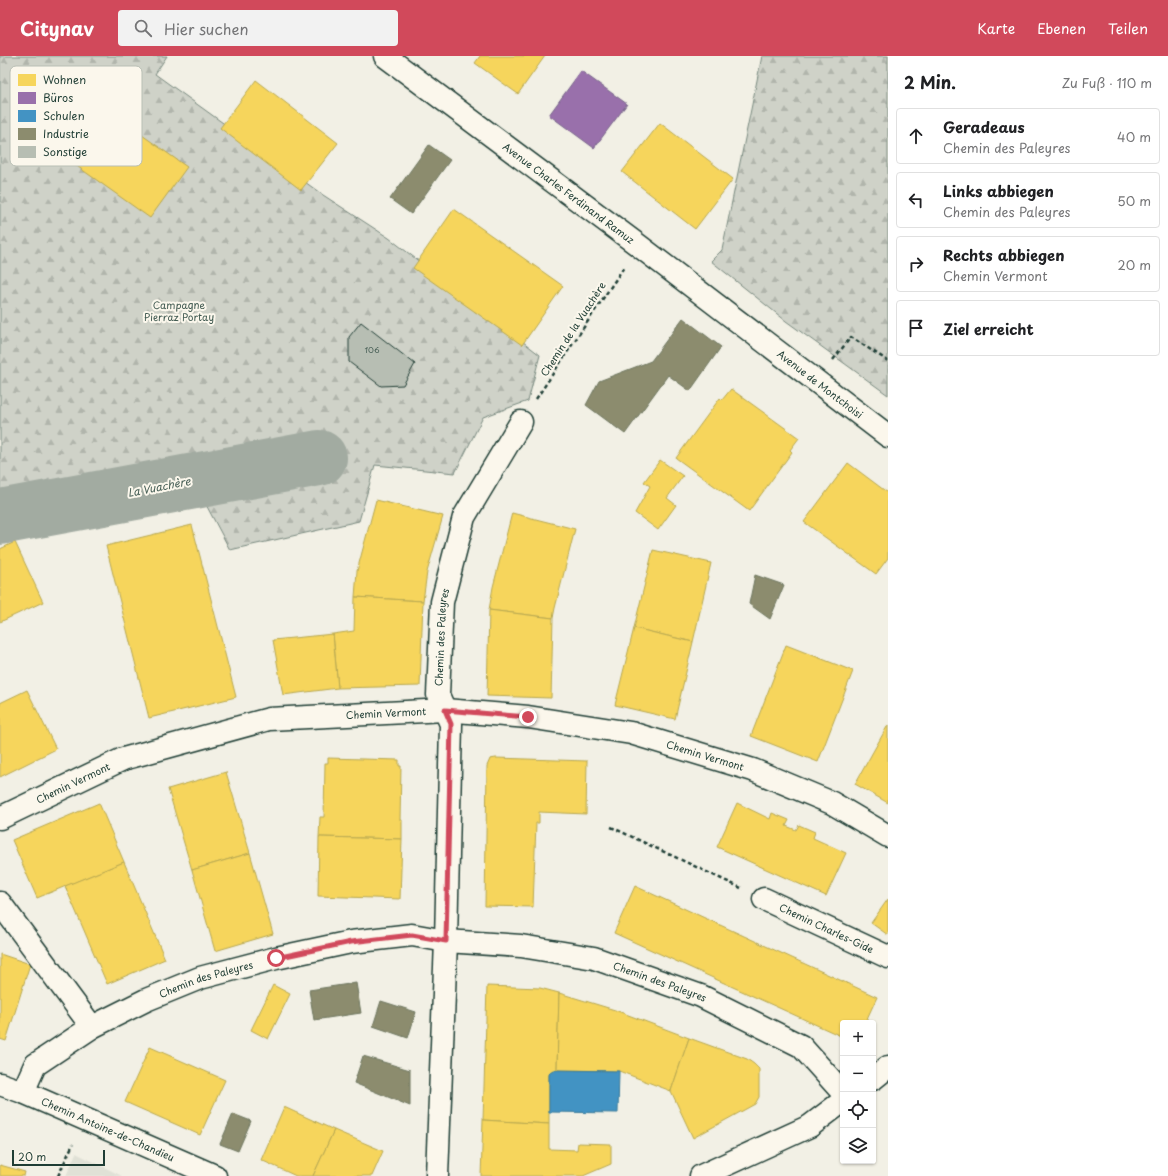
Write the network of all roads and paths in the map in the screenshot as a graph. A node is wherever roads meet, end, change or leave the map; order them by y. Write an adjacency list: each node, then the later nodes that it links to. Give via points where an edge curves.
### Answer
1 (385, 56): 2 (street, Avenue Charles Ferdinand Ramuz)
2 (638, 245): 3 (street, Avenue Charles Ferdinand Ramuz); 6 (path, Chemin de la Vuachère)
3 (752, 331): 7 (street, Avenue de Montchoisi)
4 (834, 360): 5 (path, via 851,337)
5 (888, 361)
6 (521, 422): 8 (street, Chemin des Paleyres, via 464,518 442,602 438,695)
7 (888, 436)
8 (445, 710): 9 (street, Chemin Vermont, via 269,719 123,759); 11 (street, Chemin Vermont, via 528,717 631,733 753,770 832,803); 14 (street, Chemin des Paleyres, via 451,724)
9 (0, 818)
10 (611, 827): 12 (path)
11 (888, 836)
12 (764, 899): 15 (street, Chemin Charles-Gide)
13 (0, 903): 16 (street)
14 (446, 941): 16 (street, Chemin des Paleyres, via 412,935 351,942 276,958 200,978 146,1000); 21 (street, Chemin des Paleyres, via 521,946 594,958 701,996 801,1046); 26 (street, Chemin des Paleyres)
15 (888, 957)
16 (92, 1027): 20 (street, Chemin des Paleyres, via 35,1065)
17 (888, 1067): 18 (street)
18 (876, 1076)
19 (0, 1084): 20 (street, Chemin Antoine-de-Chandieu)
20 (23, 1092): 25 (street, Chemin Antoine-de-Chandieu)
21 (842, 1092)
22 (840, 1103): 27 (street, via 810,1126)
23 (73, 1144): 24 (path)
24 (58, 1176)
25 (215, 1176)
26 (437, 1176)
27 (701, 1176)

